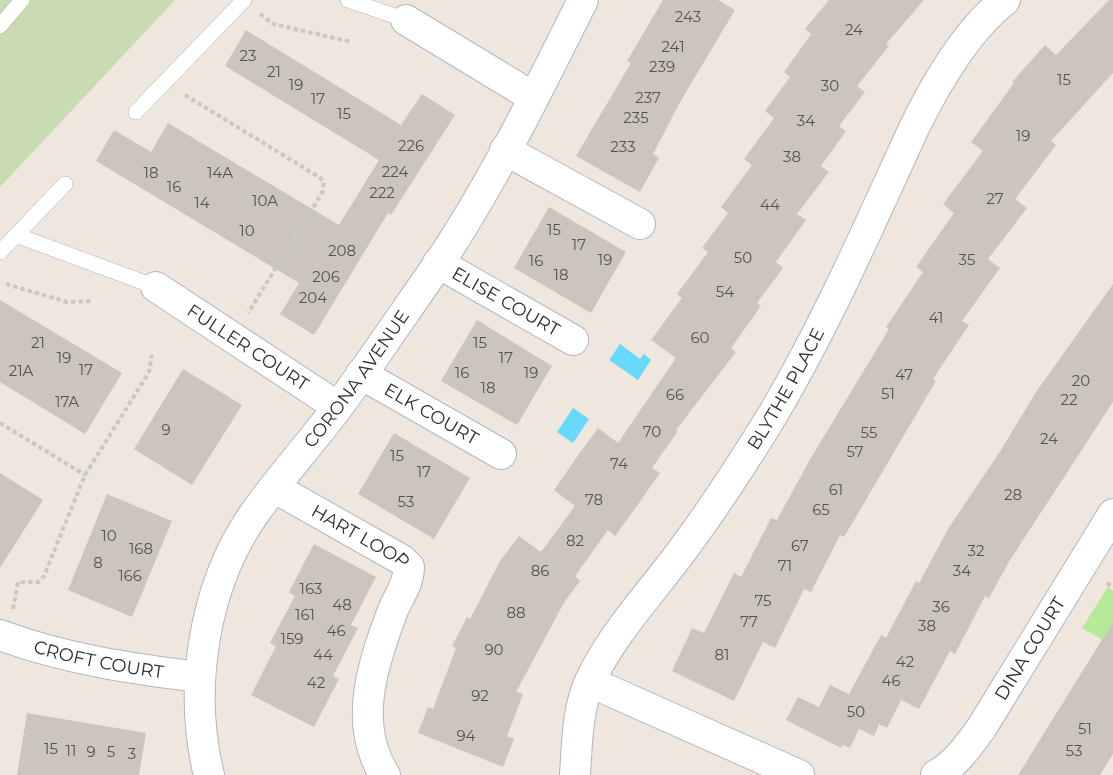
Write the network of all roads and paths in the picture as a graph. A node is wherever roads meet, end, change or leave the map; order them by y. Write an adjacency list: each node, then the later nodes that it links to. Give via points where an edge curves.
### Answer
1 (21, 0): 8 (lane)
2 (244, 0): 12 (lane)
3 (348, 0): 7 (lane)
4 (584, 0): 11 (street, CORONA AVENUE)
5 (1005, 0): 36 (street, BLYTHE PLACE, via 960,51 930,94 835,300 767,424 684,548 627,621)
6 (260, 14): 9 (path, via 273,24)
7 (406, 20): 11 (street)
8 (0, 26)
9 (352, 42)
10 (185, 95): 22 (path, via 324,182 322,193)
11 (533, 97): 13 (street, CORONA AVENUE)
12 (136, 112)
13 (505, 150): 15 (street); 18 (street, CORONA AVENUE)
14 (65, 184): 16 (lane)
15 (640, 224)
16 (16, 235): 17 (lane); 20 (lane)
17 (0, 252)
18 (438, 263): 23 (street, ELISE COURT); 25 (street, CORONA AVENUE)
19 (6, 284): 21 (path, via 67,302)
20 (156, 287): 26 (street, FULLER COURT)
21 (93, 301)
22 (247, 315)
23 (573, 340)
24 (152, 355): 29 (path, via 149,372)
25 (361, 374): 26 (street, CORONA AVENUE); 28 (street, ELK COURT)
26 (338, 407): 30 (street, CORONA AVENUE)
27 (0, 423): 29 (path)
28 (501, 454)
29 (85, 475): 34 (path, via 44,576 38,582 18,582)
30 (275, 488): 35 (street, CORONA AVENUE, via 253,515 234,549 210,620); 38 (street, HART LOOP, via 409,567 380,649 368,708 367,729 372,749)
31 (1113, 514): 41 (street, DINA COURT, via 982,727 953,762)
32 (1107, 583): 33 (path)
33 (1113, 587)
34 (6, 624): 35 (street, CROFT COURT, via 64,655)
35 (200, 677): 37 (street, CORONA AVENUE)
36 (590, 682): 39 (street, BLYTHE PLACE, via 578,730); 40 (street)
37 (209, 775)
38 (385, 775)
39 (575, 775)
40 (799, 775)
41 (936, 775)

